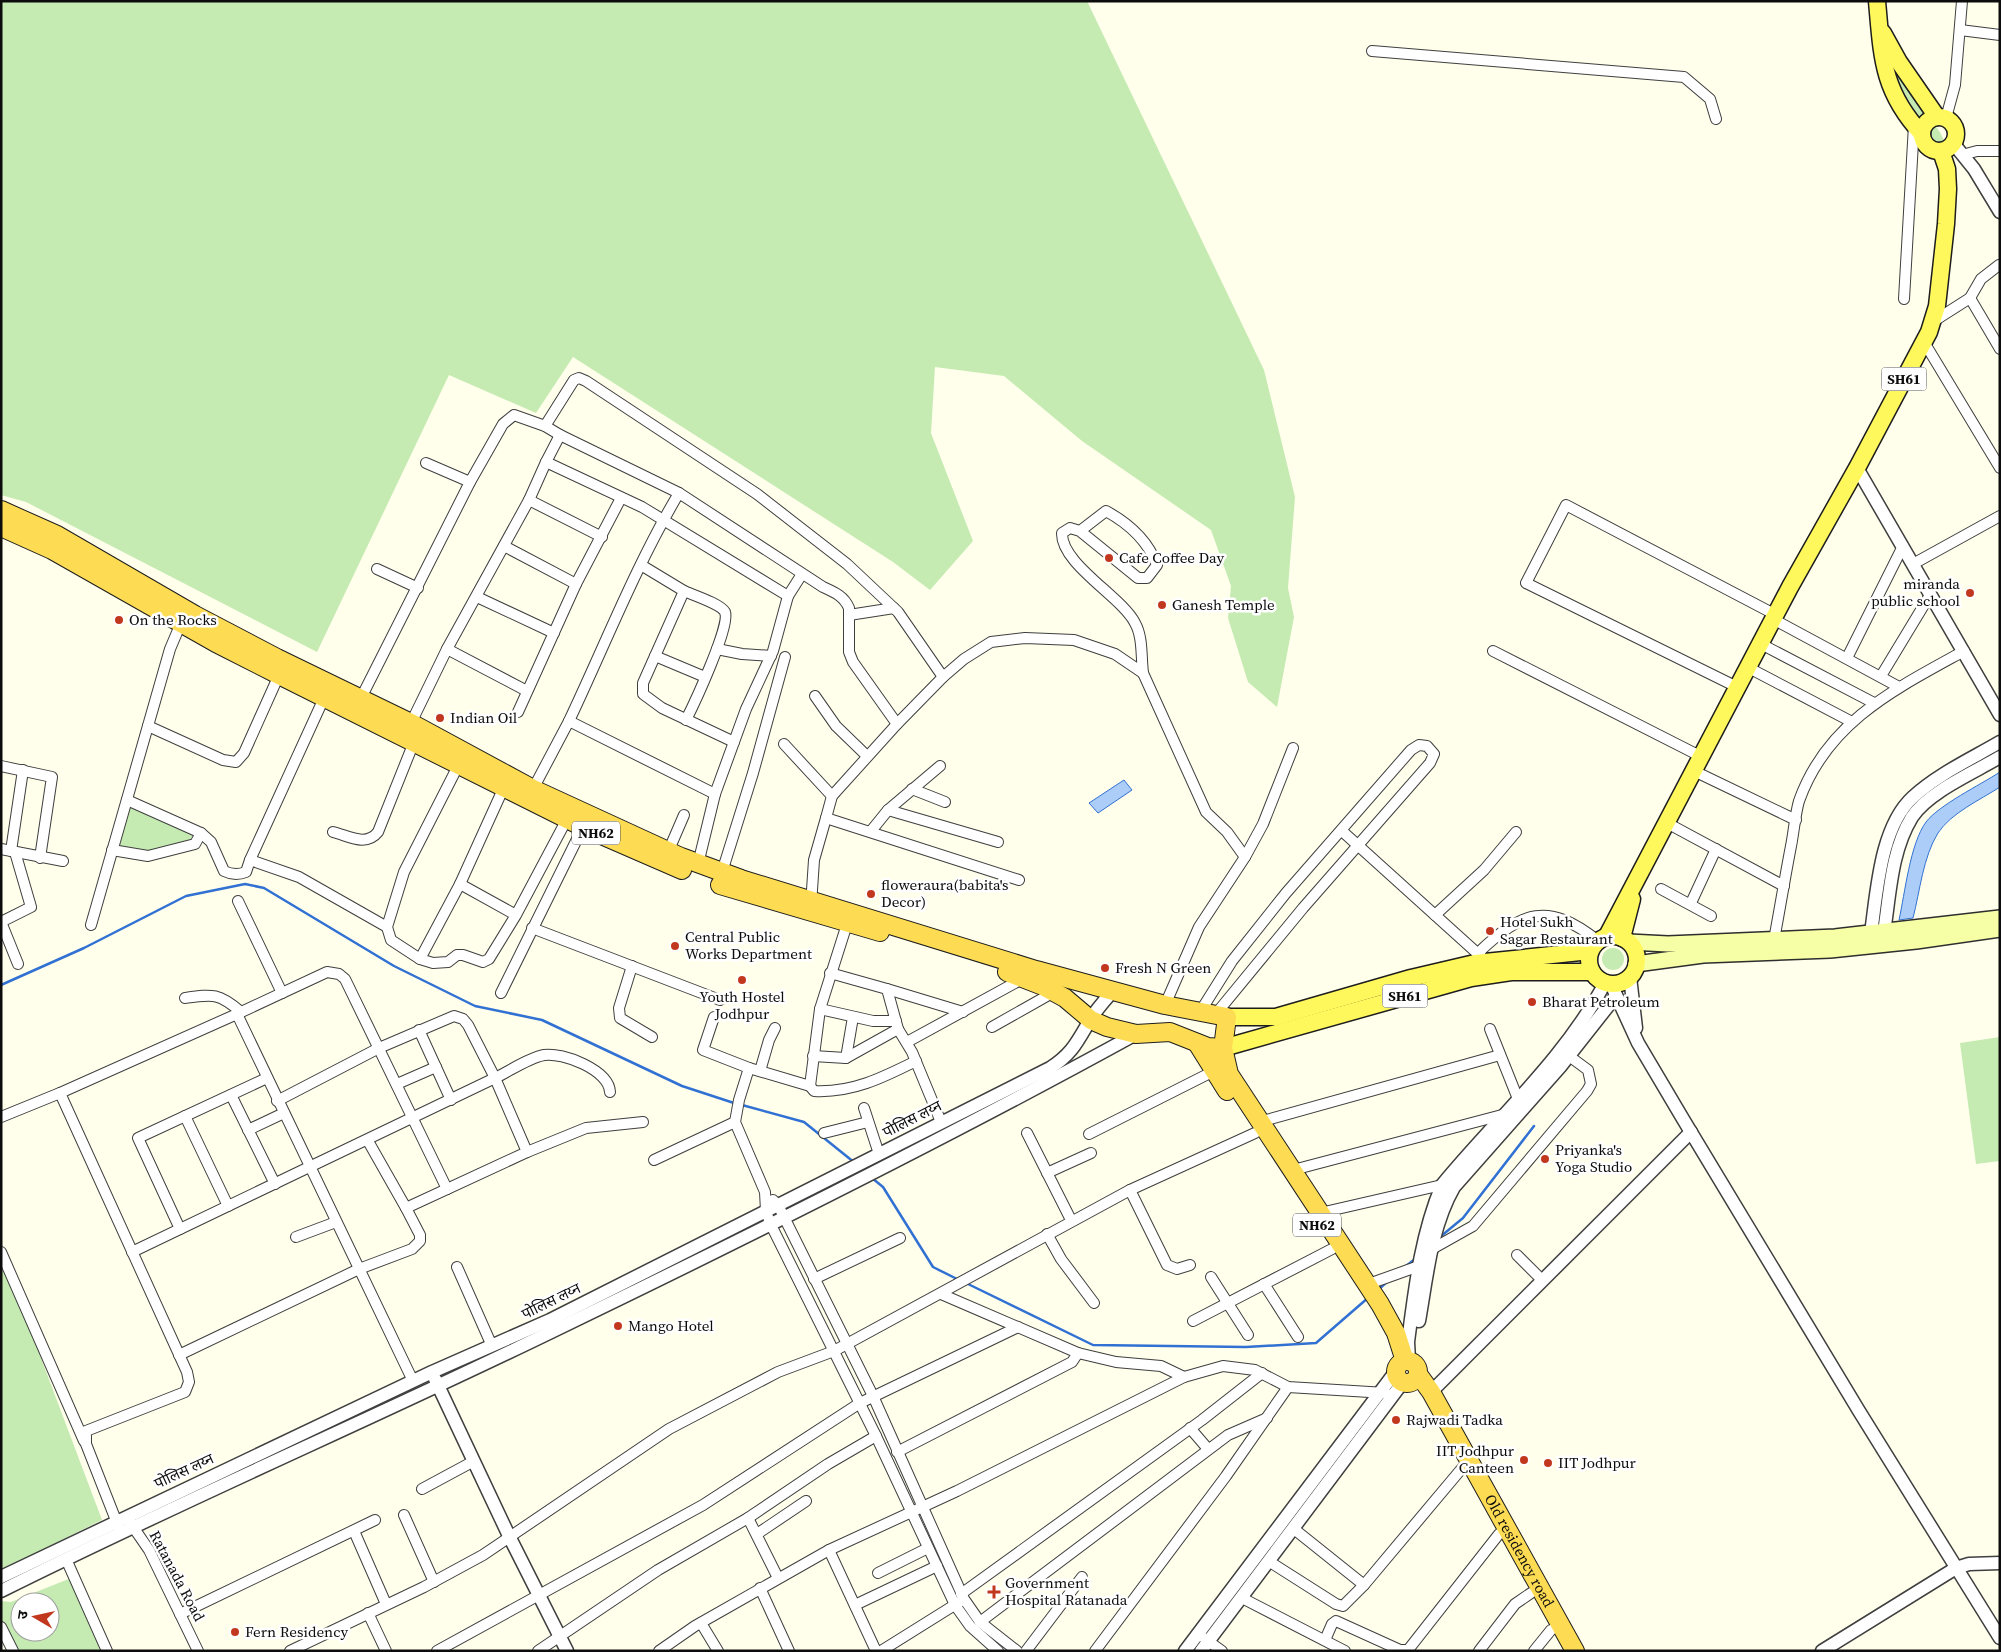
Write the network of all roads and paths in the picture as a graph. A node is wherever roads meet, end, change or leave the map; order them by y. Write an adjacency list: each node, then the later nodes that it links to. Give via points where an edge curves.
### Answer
1 (1877, 1): 3 (main road, SH61)
2 (1962, 1): 4 (street)
3 (1879, 26): 7 (main road, SH61, via 1899,62); 9 (main road, SH61, via 1892,92 1899,107)
4 (1960, 30): 5 (street); 7 (street, via 1956,85)
5 (2000, 35)
6 (1372, 51): 8 (street, via 1684,77 1710,99)
7 (1942, 118): 9 (main road, via 1928,121); 10 (main road, SH61, via 1956,129)
8 (1716, 119)
9 (1918, 129): 10 (main road, SH61, via 1928,147); 15 (street)
10 (1952, 150): 11 (street); 12 (street, via 1986,187); 16 (main road, SH61, via 1947,169 1942,272)
11 (2000, 150)
12 (2000, 212)
13 (1999, 265): 14 (street, via 1981,279)
14 (1970, 298): 16 (street); 18 (street)
15 (1904, 299)
16 (1934, 321): 17 (main road, SH61)
17 (1924, 342): 23 (main road, SH61); 24 (street)
18 (2000, 350)
19 (545, 426): 20 (street); 25 (street, via 514,415 509,417); 47 (street, via 574,380 586,381 757,494 847,564)
20 (560, 434): 21 (street); 26 (street)
21 (546, 462): 27 (street); 28 (street)
22 (426, 463): 25 (street)
23 (1857, 468): 36 (street); 49 (main road, SH61)
24 (2000, 468)
25 (470, 482): 42 (street)
26 (678, 493): 31 (street); 40 (street)
27 (621, 498): 31 (street); 34 (street)
28 (529, 500): 34 (street); 35 (street)
29 (1, 510): 72 (highway, NH62, via 34,522 196,615)
30 (2000, 516): 37 (street)
31 (662, 521): 38 (street); 45 (street)
32 (1, 527): 50 (highway, NH62, via 52,550)
33 (1080, 531): 33 (street, via 1138,578 1147,578 1155,571 1157,565 1152,553 1122,519 1106,511); 62 (street, via 1064,530 1064,546 1136,624)
34 (602, 537): 41 (street)
35 (504, 546): 41 (street); 46 (street)
36 (1903, 546): 37 (street); 60 (street)
37 (1913, 564): 44 (street)
38 (641, 566): 43 (street); 77 (street)
39 (377, 570): 42 (street)
40 (802, 574): 45 (street); 48 (street, via 838,594 846,602)
41 (576, 584): 51 (street)
42 (418, 588): 72 (street)
43 (684, 591): 54 (street, via 718,606 725,613 727,620); 57 (street)
44 (1930, 595): 56 (street); 64 (street)
45 (788, 596): 58 (street)
46 (477, 597): 51 (street); 53 (street)
47 (894, 608): 48 (street); 66 (street)
48 (850, 616): 80 (street, via 849,652 853,662)
49 (1775, 617): 52 (main road, SH61); 60 (street); 68 (street, via 1566,505 1526,583)
50 (181, 623): 63 (highway, NH62); 81 (street, via 170,649)
51 (554, 633): 69 (street)
52 (1761, 644): 61 (main road, SH61); 73 (street)
53 (447, 649): 69 (street); 79 (street)
54 (717, 649): 58 (street); 65 (street)
55 (1493, 651): 90 (street)
56 (1964, 651): 67 (street); 75 (street)
57 (656, 656): 65 (street); 76 (street, via 643,683 642,694)
58 (771, 656): 83 (street)
59 (786, 657): 124 (street)
60 (1846, 658): 64 (street)
61 (1749, 668): 68 (main road, SH61); 78 (street)
62 (1143, 673): 66 (street, via 1115,654 1092,645 1074,640 1025,638 991,642); 119 (street, via 1206,812 1227,832)
63 (279, 675): 71 (highway, NH62); 81 (street, via 244,753 236,762 223,760)
64 (1880, 676): 67 (street)
65 (705, 677): 76 (street)
66 (942, 677): 80 (street)
67 (1899, 686): 73 (street)
68 (1739, 688): 90 (main road, SH61)
69 (527, 691): 74 (street)
70 (815, 696): 87 (street, via 836,726)
71 (324, 698): 82 (highway, NH62); 121 (street)
72 (361, 698): 79 (highway, NH62)
73 (1874, 703): 78 (street)
74 (518, 712)
75 (2000, 715)
76 (686, 720): 83 (street)
77 (569, 721): 95 (street); 97 (street)
78 (1852, 722): 105 (street, via 1813,769 1799,802)
79 (411, 723): 95 (highway, NH62)
80 (897, 724): 87 (street)
81 (148, 726): 99 (street)
82 (414, 742): 89 (highway, NH62); 109 (street, via 373,839 366,841)
83 (734, 742): 97 (street)
84 (2000, 742): 142 (street, via 1934,781 1902,809 1886,846)
85 (784, 744): 98 (street)
86 (1293, 748): 119 (street, via 1263,824)
87 (867, 756): 98 (street)
88 (2000, 757): 142 (street, via 1941,792 1912,816 1898,849)
89 (459, 764): 94 (highway, NH62); 139 (street, via 404,872)
90 (1698, 764): 105 (street); 106 (main road, SH61)
91 (1, 766): 93 (street)
92 (940, 766): 96 (street)
93 (23, 770): 117 (street); 120 (street, via 52,777)
94 (504, 787): 104 (highway, NH62); 126 (street)
95 (534, 789): 118 (highway, NH62)
96 (912, 789): 100 (street); 101 (street)
97 (715, 794): 123 (street)
98 (832, 796): 103 (street)
99 (127, 800): 112 (street); 115 (street)
100 (946, 802)
101 (888, 810): 110 (street); 113 (street)
102 (684, 815): 118 (street)
103 (826, 818): 110 (street); 131 (street, via 814,860)
104 (567, 819): 107 (highway, NH62); 132 (street)
105 (1796, 820): 127 (street)
106 (1667, 823): 116 (street); 144 (main road, SH61, via 1633,884)
107 (584, 828): 131 (highway, NH62, via 748,894); 140 (street)
108 (1342, 831): 114 (street); 114 (street, via 1411,750 1419,745 1427,746 1434,754 1430,763); 165 (street, via 1232,961)
109 (333, 832)
110 (871, 832): 125 (street)
111 (1516, 832): 133 (street, via 1484,870)
112 (201, 833): 115 (street, via 195,844 148,856); 121 (street, via 211,842 224,871 233,874 246,872)
113 (998, 842)
114 (1359, 846): 133 (street); 165 (street)
115 (112, 850): 138 (street)
116 (1716, 850): 127 (street); 130 (street)
117 (9, 851): 120 (street); 136 (street, via 31,907)
118 (668, 852): 123 (highway, NH62)
119 (1245, 857): 161 (street, via 1199,928)
120 (40, 858): 122 (street)
121 (250, 860): 139 (street, via 299,877)
122 (63, 861)
123 (698, 864): 124 (highway, NH62)
124 (722, 872): 131 (highway, NH62)
125 (1019, 880)
126 (460, 884): 132 (street); 146 (street)
127 (1784, 886): 143 (street)
128 (1661, 889): 130 (street)
129 (238, 901): 155 (street)
130 (1691, 903): 134 (street)
131 (811, 907): 137 (highway, NH62); 157 (highway, NH62)
132 (516, 915): 146 (street, via 489,959 483,962 463,955 457,955 448,962 433,963)
133 (1435, 915): 145 (street)
134 (1711, 916)
135 (2000, 918): 142 (main road)
136 (1, 922): 147 (street)
137 (847, 924): 151 (street); 152 (highway, NH62)
138 (91, 925)
139 (387, 927): 146 (street, via 391,940)
140 (532, 928): 148 (street); 158 (street)
141 (2000, 929): 149 (main road, via 1830,950 1703,955)
142 (1878, 932): 143 (main road)
143 (1774, 940): 144 (main road, via 1668,944)
144 (1609, 941): 145 (main road, SH61); 145 (street, via 1566,919 1538,916 1503,929); 149 (main road, via 1636,956); 150 (main road, via 1589,958)
145 (1482, 957): 165 (main road, SH61, via 1276,1017)
146 (420, 959)
147 (18, 964)
148 (632, 966): 160 (street); 175 (street, via 619,1008 620,1018)
149 (1633, 970): 153 (main road, via 1624,981); 178 (street)
150 (1592, 972): 153 (main road); 180 (main road, SH61, via 1529,971 1471,978)
151 (830, 973): 154 (street); 162 (street)
152 (1024, 978): 156 (highway, NH62); 163 (street)
153 (1611, 987): 178 (street); 183 (street); 197 (street)
154 (887, 989): 163 (street); 169 (street)
155 (282, 992): 164 (street); 179 (street, via 327,972 339,974 346,979)
156 (1054, 992): 168 (highway, NH62); 170 (street)
157 (1112, 992): 161 (highway, NH62); 168 (street, पोलिस लय्न)
158 (501, 993)
159 (185, 998): 164 (street, via 217,995)
160 (720, 1000)
161 (1165, 1005): 165 (highway, NH62)
162 (820, 1009): 167 (street); 181 (street)
163 (963, 1012): 176 (street)
164 (239, 1013): 190 (street); 195 (street)
165 (1214, 1015): 180 (highway, NH62)
166 (714, 1017): 187 (street, via 703,1050)
167 (853, 1017): 169 (street); 184 (street)
168 (1090, 1020): 174 (highway, NH62); 209 (street, पोलिस लय्न, via 1065,1058)
169 (897, 1025): 176 (street); 184 (street)
170 (992, 1027)
171 (775, 1028): 188 (street)
172 (1490, 1029): 182 (street)
173 (419, 1030): 179 (street); 186 (street); 191 (street, via 454,1016 463,1019)
174 (1136, 1034): 177 (highway, NH62, via 1170,1032); 234 (street)
175 (652, 1037)
176 (907, 1042): 185 (street)
177 (1197, 1043): 180 (highway, NH62); 189 (highway, NH62)
178 (1638, 1043): 212 (street)
179 (379, 1048): 192 (street); 199 (street)
180 (1223, 1048): 210 (highway, NH62, via 1229,1074)
181 (813, 1056): 184 (street); 193 (street)
182 (1500, 1056): 197 (street); 210 (street)
183 (1568, 1056): 243 (street, via 1454,1187); 243 (street, via 1588,1070 1591,1084 1587,1092 1473,1226)
184 (846, 1058)
185 (916, 1061): 193 (street, via 875,1081 846,1090 814,1091); 209 (street)
186 (436, 1067): 192 (street); 198 (street)
187 (750, 1068): 188 (street); 206 (street)
188 (760, 1071): 193 (street)
189 (1214, 1071): 210 (highway, NH62); 215 (street)
190 (267, 1078): 196 (street); 199 (street)
191 (495, 1078): 194 (street, via 539,1056 556,1055 600,1073 607,1080); 198 (street); 217 (street)
192 (396, 1084): 205 (street)
193 (810, 1086)
194 (610, 1092)
195 (60, 1093): 204 (street); 245 (street)
196 (231, 1095): 203 (street); 211 (street)
197 (1518, 1099): 202 (street)
198 (451, 1100): 205 (street)
199 (277, 1101): 201 (street)
200 (864, 1108): 208 (street)
201 (284, 1113): 211 (street); 221 (street)
202 (1502, 1115): 222 (street); 225 (street)
203 (185, 1116): 230 (street); 238 (street, via 138,1138)
204 (1, 1117)
205 (413, 1119): 216 (street); 226 (street)
206 (735, 1119): 220 (street); 228 (street)
207 (643, 1122): 217 (street, via 586,1128)
208 (868, 1122): 213 (street); 219 (street)
209 (941, 1122): 219 (street, पोलिस लय्न)
210 (1257, 1127): 222 (highway, NH62); 227 (street); 242 (highway, NH62)
211 (248, 1130): 224 (street)
212 (1691, 1132): 252 (street); 305 (street)
213 (824, 1133)
214 (1027, 1133): 223 (street)
215 (1090, 1134)
216 (368, 1141): 221 (street); 231 (street)
217 (527, 1152): 226 (street)
218 (1091, 1153): 223 (street)
219 (876, 1155): 229 (street, पोलिस लय्न)
220 (654, 1160)
221 (310, 1168): 224 (street); 236 (street)
222 (1293, 1170): 233 (highway, NH62)
223 (1047, 1173): 235 (street)
224 (275, 1184): 230 (street)
225 (1442, 1185): 233 (street); 243 (street, via 1432,1210)
226 (447, 1189): 231 (street)
227 (1130, 1190): 235 (street); 247 (street, via 1167,1265 1177,1269)
228 (765, 1192): 229 (street); 232 (street)
229 (778, 1205): 232 (street, पोलिस लय्न); 234 (street)
230 (228, 1206): 238 (street)
231 (406, 1208): 249 (street, via 420,1235 417,1246)
232 (766, 1211): 237 (street); 263 (street, पोलिस लय्न)
233 (1320, 1213): 254 (highway, NH62)
234 (784, 1217): 237 (street); 251 (street)
235 (1071, 1220): 239 (street)
236 (336, 1222): 240 (street); 249 (street)
237 (770, 1223): 264 (street); 272 (street, via 561,1328)
238 (180, 1229): 245 (street)
239 (1047, 1234): 255 (street); 256 (street, via 1061,1259)
240 (296, 1237)
241 (900, 1238): 251 (street)
242 (1332, 1249): 253 (street); 268 (highway, NH62, via 1381,1324)
243 (1427, 1251): 254 (street); 268 (street, via 1408,1342); 268 (street, via 1416,1339)
244 (1, 1252): 281 (street, Ratanada Road)
245 (132, 1252): 266 (street)
246 (1516, 1255): 252 (street)
247 (1190, 1265)
248 (457, 1267): 263 (street)
249 (358, 1269): 266 (street); 271 (street)
250 (1211, 1277): 257 (street)
251 (814, 1279): 262 (street)
252 (1542, 1280): 275 (street)
253 (1264, 1284): 257 (street); 261 (street)
254 (1366, 1285): 268 (highway, NH62, via 1390,1320)
255 (945, 1292): 259 (street); 262 (street)
256 (1094, 1303)
257 (1229, 1303): 258 (street); 260 (street)
258 (1193, 1321)
259 (1018, 1326): 265 (street); 276 (street)
260 (1248, 1335)
261 (1298, 1337)
262 (847, 1344): 264 (street); 276 (street)
263 (492, 1346): 267 (street, पोलिस लय्न)
264 (834, 1351): 277 (street); 298 (street, via 778,1372 669,1429)
265 (1078, 1352): 270 (street, via 1116,1362 1161,1366); 283 (street, via 1072,1362)
266 (179, 1355): 281 (street, via 189,1382 184,1392 86,1431)
267 (432, 1372): 271 (street, पोलिस लय्न); 272 (street)
268 (1406, 1372): 274 (street); 274 (street); 275 (highway, Old residency road / NH62); 285 (highway, Old residency road / NH62); 294 (street)
269 (1265, 1374): 270 (street, via 1223,1366); 273 (street); 279 (street)
270 (1184, 1377): 288 (street)
271 (413, 1382): 293 (street, पोलिस लय्न)
272 (438, 1385): 284 (street); 293 (street)
273 (1286, 1386): 274 (street); 278 (street)
274 (1378, 1392): 326 (street)
275 (1431, 1392): 354 (highway, Old residency road / NH62)
276 (873, 1396): 277 (street); 283 (street)
277 (860, 1403): 280 (street); 315 (street, via 703,1505)
278 (1267, 1418): 282 (street); 347 (street)
279 (1191, 1430): 282 (street); 317 (street)
280 (876, 1436): 289 (street); 291 (street)
281 (86, 1444): 293 (street, Ratanada Road)
282 (1206, 1448): 322 (street)
283 (897, 1452): 288 (street)
284 (474, 1461): 286 (street); 298 (street)
285 (1463, 1467): 297 (highway, Old residency road / NH62); 311 (street)
286 (422, 1489)
287 (806, 1500): 296 (street)
288 (922, 1506): 289 (street); 317 (street)
289 (911, 1512): 299 (street); 300 (street)
290 (404, 1515): 310 (street)
291 (748, 1518): 296 (street); 327 (street, via 658,1570)
292 (375, 1520): 295 (street)
293 (124, 1523): 301 (street); 308 (street, पोलिस लय्न); 321 (street, Ratanada Road, via 149,1550)
294 (1294, 1529): 302 (street); 311 (street)
295 (354, 1531): 318 (street); 321 (street)
296 (757, 1534): 309 (street)
297 (1499, 1534): 314 (highway, Old residency road / NH62); 329 (street, via 1408,1650 1400,1650 1336,1621)
298 (510, 1538): 310 (street); 315 (street)
299 (928, 1548): 304 (street); 306 (street)
300 (829, 1550): 309 (street); 319 (street)
301 (66, 1559): 313 (street); 333 (street)
302 (1270, 1562): 311 (street, via 1339,1605 1346,1604); 316 (street)
303 (2000, 1563): 305 (street, via 1969,1564)
304 (937, 1566): 317 (street); 319 (street)
305 (1956, 1568): 328 (street); 355 (street)
306 (878, 1573)
307 (1082, 1576): 346 (street)
308 (1, 1577)
309 (778, 1578): 312 (street)
310 (434, 1582): 318 (street)
311 (1364, 1585)
312 (760, 1588): 323 (street); 331 (street)
313 (1, 1591)
314 (1531, 1593): 325 (highway, Old residency road / NH62); 351 (street, via 1515,1604)
315 (539, 1596): 327 (street); 337 (street)
316 (1242, 1598): 329 (street); 330 (street)
317 (960, 1599): 322 (street); 343 (street); 344 (street, via 970,1626)
318 (386, 1604): 320 (street)
319 (855, 1605): 342 (street)
320 (368, 1613): 335 (street); 336 (street)
321 (180, 1614): 334 (street, Ratanada Road)
322 (980, 1622): 345 (street)
323 (701, 1623): 340 (street); 341 (street)
324 (1, 1627): 332 (street)
325 (1551, 1630): 352 (street); 353 (highway, Old residency road / NH62)
326 (1197, 1633): 330 (street); 348 (street)
327 (559, 1637): 338 (street); 339 (street)
328 (2000, 1638)
329 (1324, 1640): 350 (street)
330 (1205, 1646): 349 (street)
331 (784, 1649)
332 (13, 1651)
333 (107, 1651)
334 (198, 1651)
335 (290, 1651)
336 (386, 1651)
337 (436, 1651)
338 (538, 1651)
339 (567, 1651)
340 (659, 1651)
341 (718, 1651)
342 (876, 1651)
343 (881, 1651)
344 (998, 1651)
345 (1017, 1651)
346 (1026, 1651)
347 (1095, 1651)
348 (1185, 1651)
349 (1222, 1651)
350 (1345, 1651)
351 (1479, 1651)
352 (1534, 1651)
353 (1563, 1651)
354 (1574, 1651)
355 (1822, 1651)

